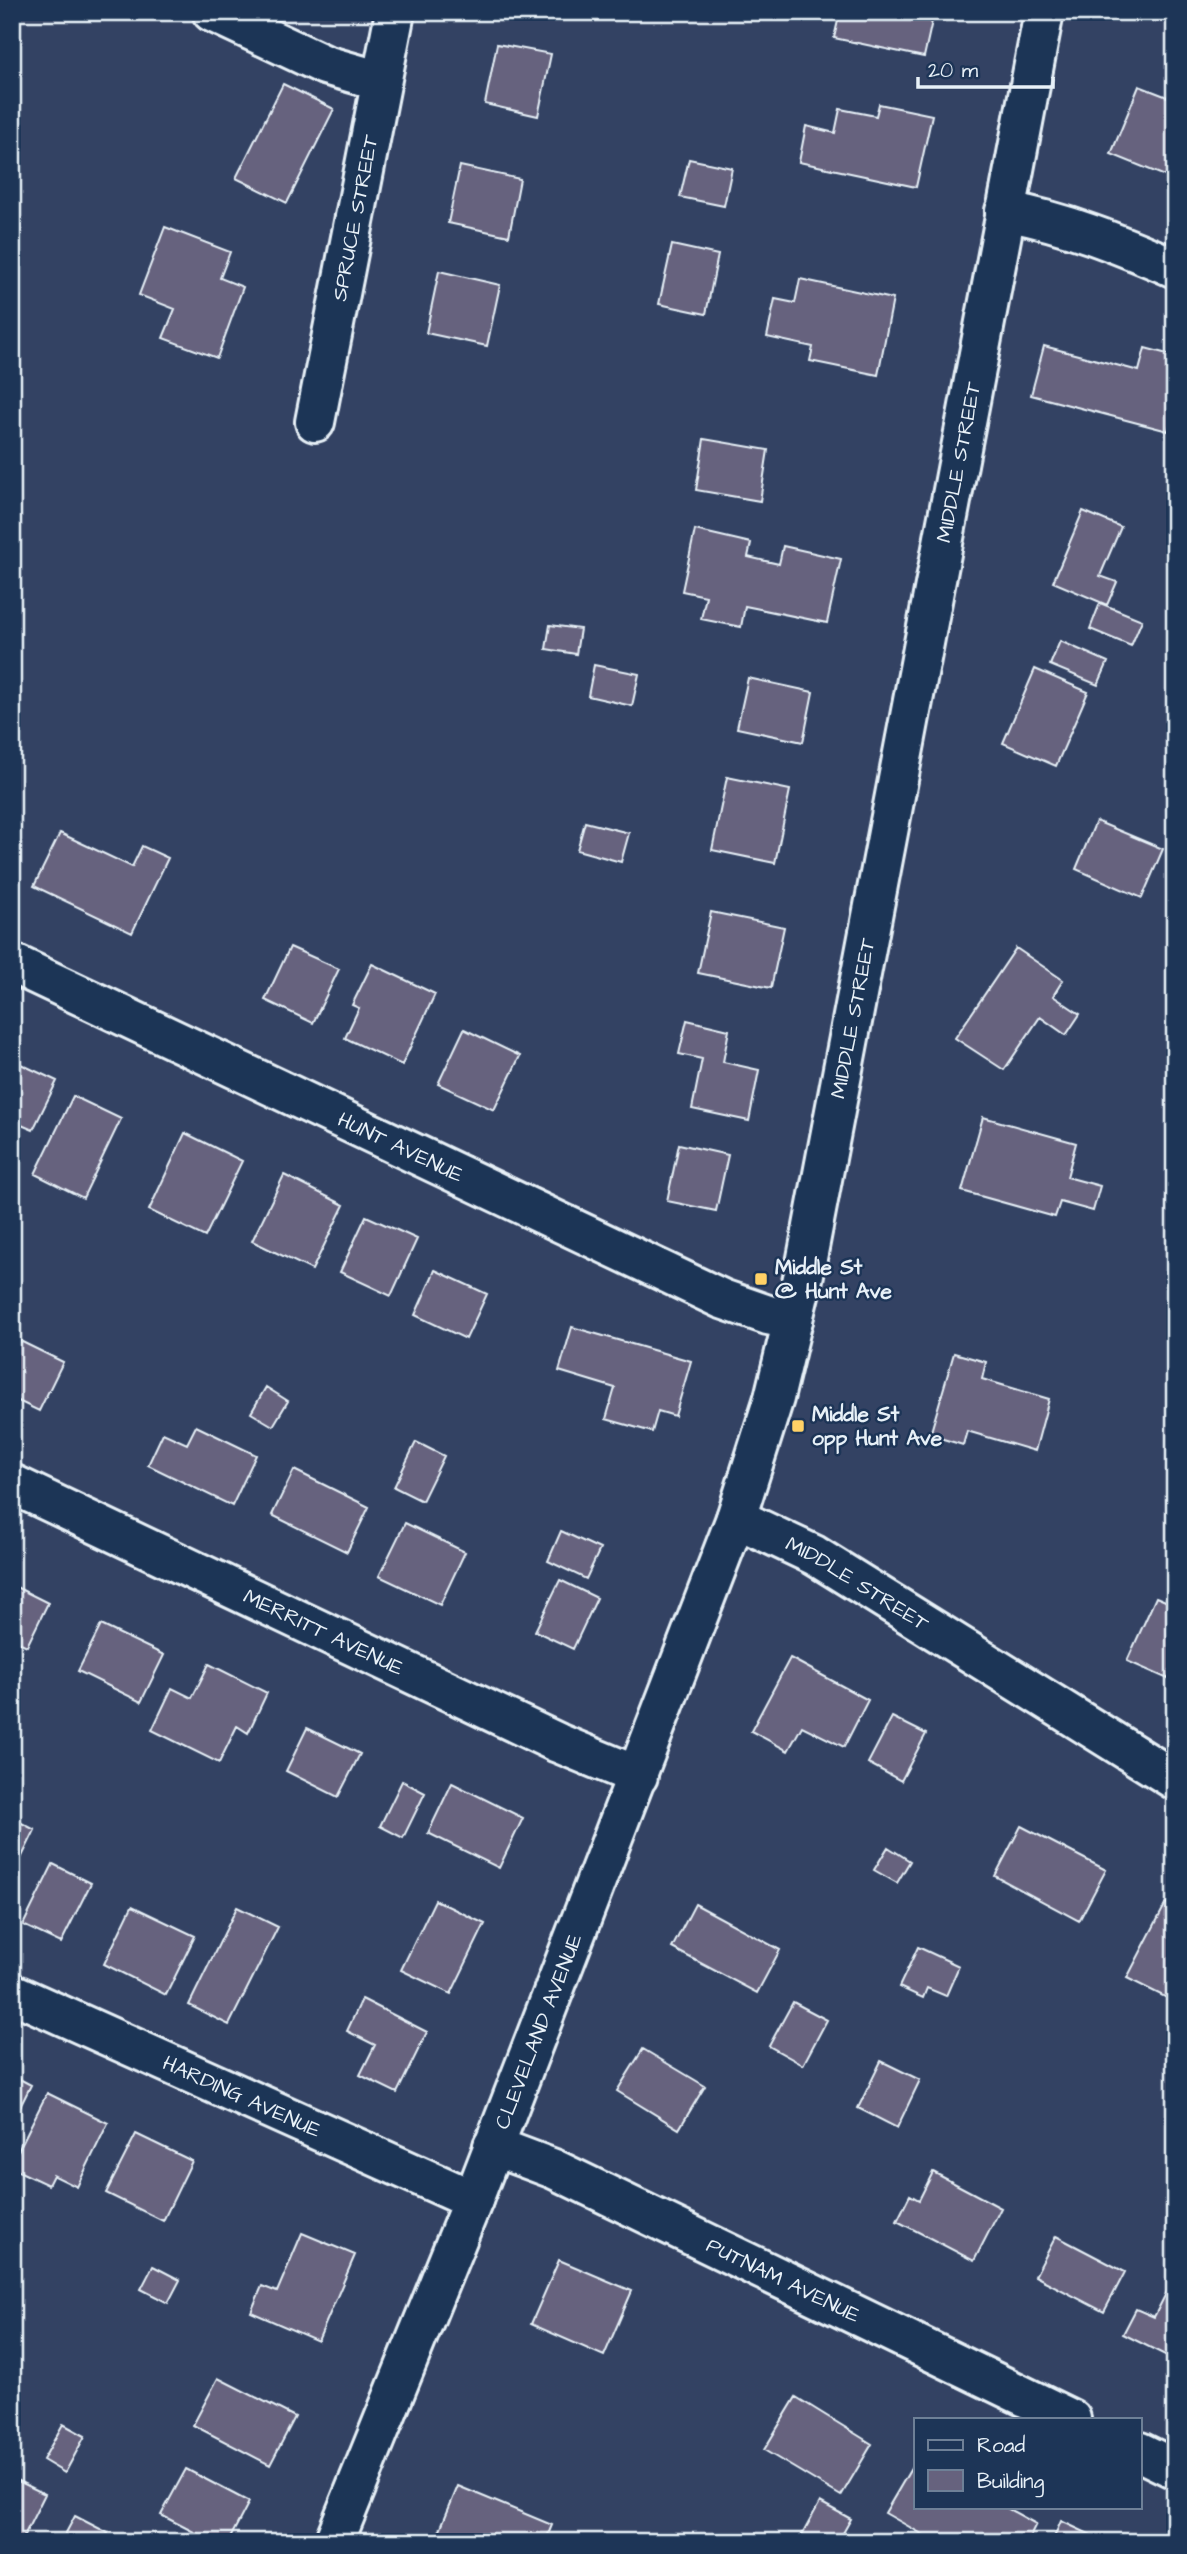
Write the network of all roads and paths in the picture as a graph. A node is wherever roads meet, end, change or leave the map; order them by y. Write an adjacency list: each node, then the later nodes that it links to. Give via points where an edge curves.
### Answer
1 (212, 12): 4 (street, via 325,65)
2 (395, 12): 4 (street, SPRUCE STREET)
3 (1044, 12): 5 (street, MIDDLE STREET)
4 (381, 81): 7 (street, SPRUCE STREET)
5 (1006, 211): 6 (street, via 1060,222); 9 (street, MIDDLE STREET)
6 (1175, 268)
7 (315, 422)
8 (12, 963): 9 (street, HUNT AVENUE, via 722,1299)
9 (793, 1320): 11 (street, MIDDLE STREET)
10 (12, 1484): 12 (street, MERRITT AVENUE, via 558,1743)
11 (736, 1518): 12 (street, CLEVELAND AVENUE); 13 (street, MIDDLE STREET, via 814,1555)
12 (638, 1776): 15 (street, CLEVELAND AVENUE)
13 (1175, 1780)
14 (12, 1993): 16 (street, HARDING AVENUE)
15 (494, 2146): 16 (street, CLEVELAND AVENUE); 17 (street, PUTNAM AVENUE, via 554,2169)
16 (473, 2200): 20 (street, CLEVELAND AVENUE)
17 (1070, 2418)
18 (1142, 2453): 19 (street)
19 (1175, 2469)
20 (334, 2542)

